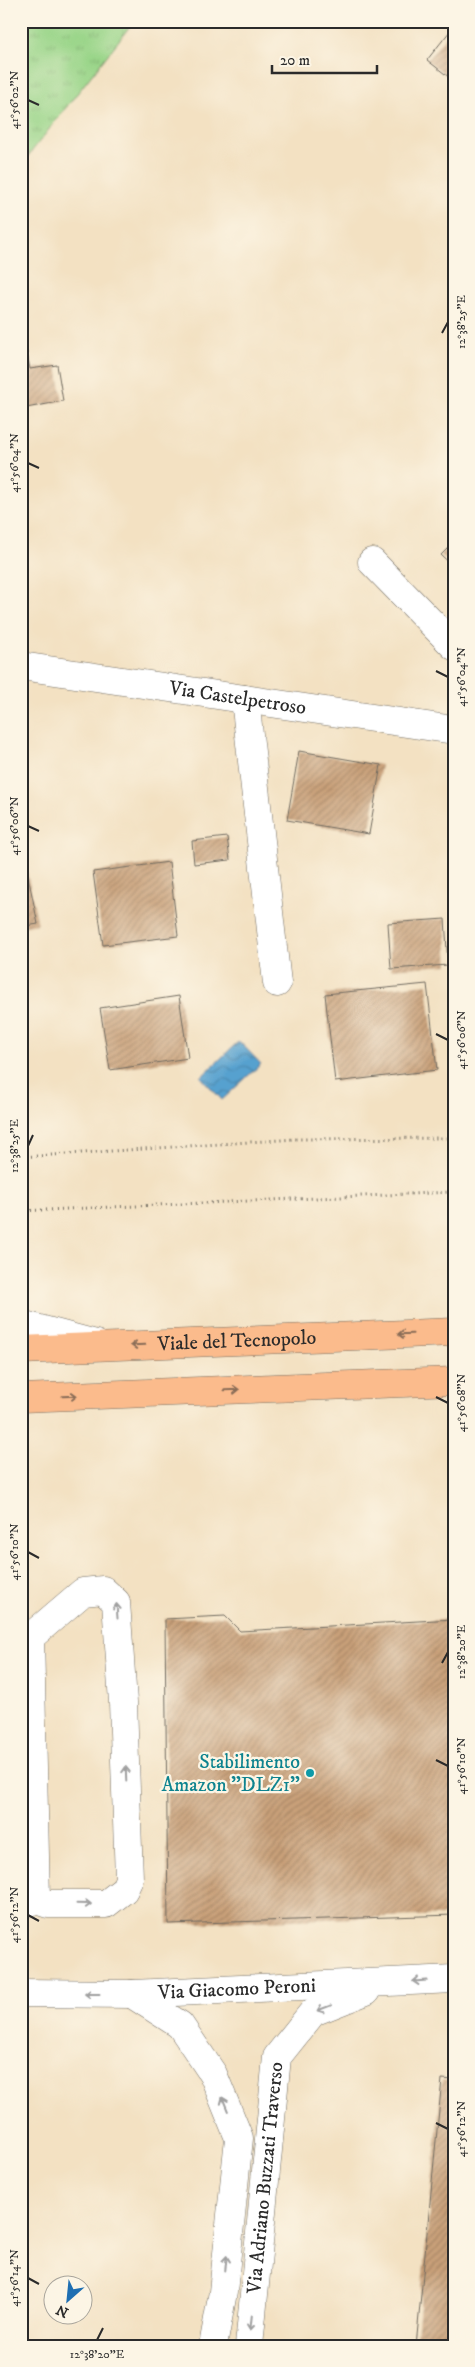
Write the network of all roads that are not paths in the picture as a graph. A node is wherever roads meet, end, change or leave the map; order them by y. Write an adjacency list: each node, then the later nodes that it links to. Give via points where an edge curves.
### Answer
1 (372, 562): 2 (street)
2 (454, 646)
3 (21, 666): 4 (street, Via Castelpetroso)
4 (245, 699): 5 (street, Via Castelpetroso); 6 (street)
5 (454, 730)
6 (277, 983)
7 (21, 1324): 9 (street)
8 (454, 1332): 9 (main road, Viale del Tecnopolo, one-way to 9)
9 (104, 1346): 10 (main road, Viale del Tecnopolo)
10 (21, 1350)
11 (454, 1381): 12 (main road, one-way to 11)
12 (21, 1398)
13 (26, 1641): 14 (street); 14 (street, one-way to 13, via 106,1904 124,1890 129,1879 116,1602 103,1590 83,1592)
14 (28, 1902)
15 (454, 1979): 16 (street, Via Giacomo Peroni, one-way to 16)
16 (386, 1983): 18 (street, Via Giacomo Peroni); 20 (street, Via Adriano Buzzati Traverso, one-way to 20, via 313,2012 277,2057)
17 (21, 1993): 18 (street, Via Giacomo Peroni, one-way to 17)
18 (132, 1994): 19 (street, Via Adriano Buzzati Traverso, one-way to 18, via 239,2138 213,2074 180,2025)
19 (213, 2346)
20 (249, 2346)

